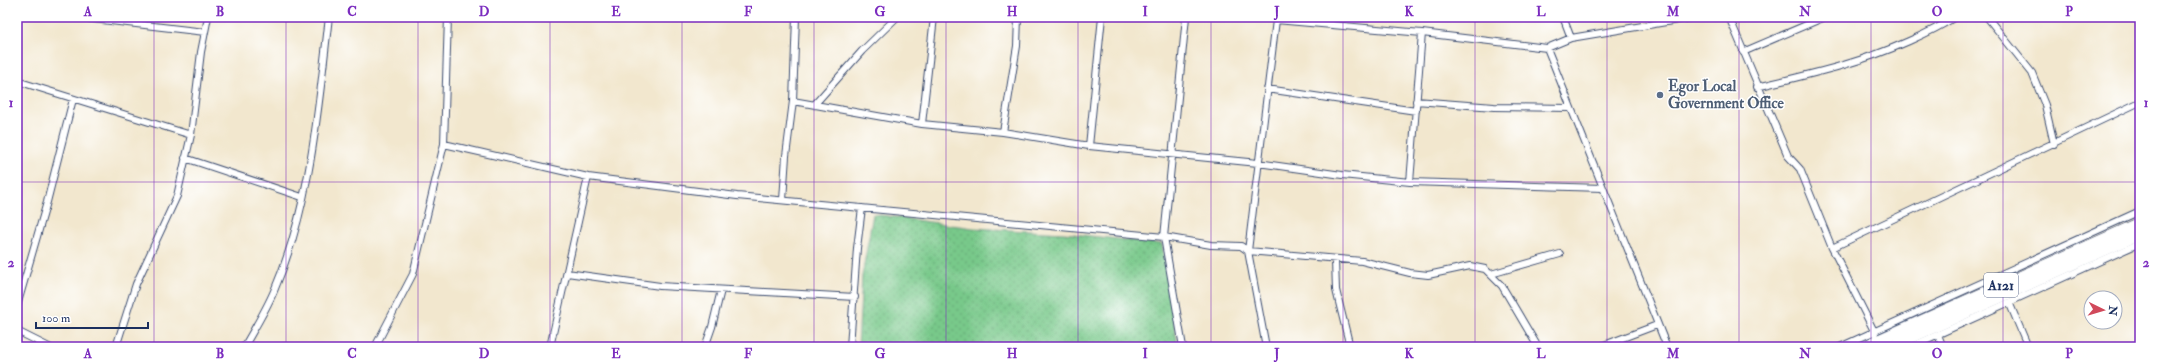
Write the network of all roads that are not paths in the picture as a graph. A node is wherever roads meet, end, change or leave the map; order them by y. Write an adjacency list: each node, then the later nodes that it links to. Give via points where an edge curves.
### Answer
1 (76, 17): 18 (street)
2 (208, 17): 18 (street)
3 (329, 17): 45 (street, via 318,111)
4 (448, 17): 36 (street)
5 (796, 17): 27 (street)
6 (897, 17): 30 (street, via 862,51)
7 (934, 17): 33 (street)
8 (1018, 17): 34 (street, via 1017,46)
9 (1102, 17): 38 (street)
10 (1186, 17): 39 (street)
11 (1563, 17): 20 (street)
12 (1696, 17): 20 (street)
13 (1729, 17): 22 (street)
14 (1825, 17): 22 (street, via 1814,24)
15 (1955, 17): 24 (street, via 1942,26 1882,53 1832,70)
16 (1988, 17): 37 (street, via 2032,73 2045,105)
17 (1276, 18): 19 (street); 25 (street)
18 (205, 32): 35 (street)
19 (1422, 33): 21 (street); 28 (street)
20 (1571, 38): 21 (street)
21 (1548, 48): 31 (street)
22 (1743, 52): 24 (street)
23 (17, 81): 26 (street)
24 (1757, 87): 53 (street, via 1788,156 1800,169)
25 (1267, 89): 32 (street); 41 (street)
26 (73, 99): 35 (street); 62 (street)
27 (793, 101): 30 (street); 46 (street)
28 (1416, 101): 31 (street, via 1494,107); 32 (street)
29 (2140, 102): 37 (street)
30 (814, 105): 33 (street)
31 (1570, 108): 44 (street)
32 (1416, 111): 43 (street)
33 (922, 124): 34 (street)
34 (1003, 132): 38 (street)
35 (191, 135): 40 (street)
36 (444, 144): 42 (street); 67 (street, via 413,274)
37 (2054, 144): 53 (street)
38 (1089, 146): 39 (street)
39 (1173, 155): 41 (street); 51 (street)
40 (185, 158): 45 (street); 69 (street, via 177,196 136,284)
41 (1258, 163): 43 (street); 54 (street)
42 (588, 177): 46 (street); 57 (street)
43 (1410, 182): 44 (street)
44 (1603, 188): 63 (street)
45 (302, 197): 70 (street, via 296,227 274,291)
46 (783, 200): 47 (street)
47 (862, 208): 51 (street); 60 (street)
48 (2140, 211): 65 (street)
49 (2140, 223): 81 (highway, A121)
50 (2140, 234): 82 (highway, A121)
51 (1164, 237): 54 (street, via 1211,245 1240,246); 74 (street)
52 (2140, 243): 61 (street)
53 (1832, 248): 65 (street)
54 (1248, 251): 56 (street); 75 (street)
55 (1560, 254): 58 (street)
56 (1335, 260): 58 (street, via 1362,261 1428,275 1470,266 1485,268); 76 (street, via 1336,290)
57 (566, 273): 59 (street, via 660,286); 71 (street)
58 (1491, 274): 77 (street, via 1502,286)
59 (721, 290): 60 (street); 72 (street)
60 (854, 297): 73 (street)
61 (2010, 302): 66 (street); 85 (street)
62 (17, 306)
63 (1657, 324): 78 (street); 79 (street)
64 (17, 331): 68 (street)
65 (1875, 332): 80 (street)
66 (1938, 335): 83 (street); 84 (street)
67 (377, 346)
68 (49, 347)
69 (116, 347)
70 (244, 347)
71 (550, 347)
72 (705, 347)
73 (850, 347)
74 (1183, 347)
75 (1266, 347)
76 (1350, 347)
77 (1538, 347)
78 (1599, 347)
79 (1667, 347)
80 (1840, 347)
81 (1863, 347)
82 (1890, 347)
83 (1910, 347)
84 (1943, 347)
85 (2028, 347)

